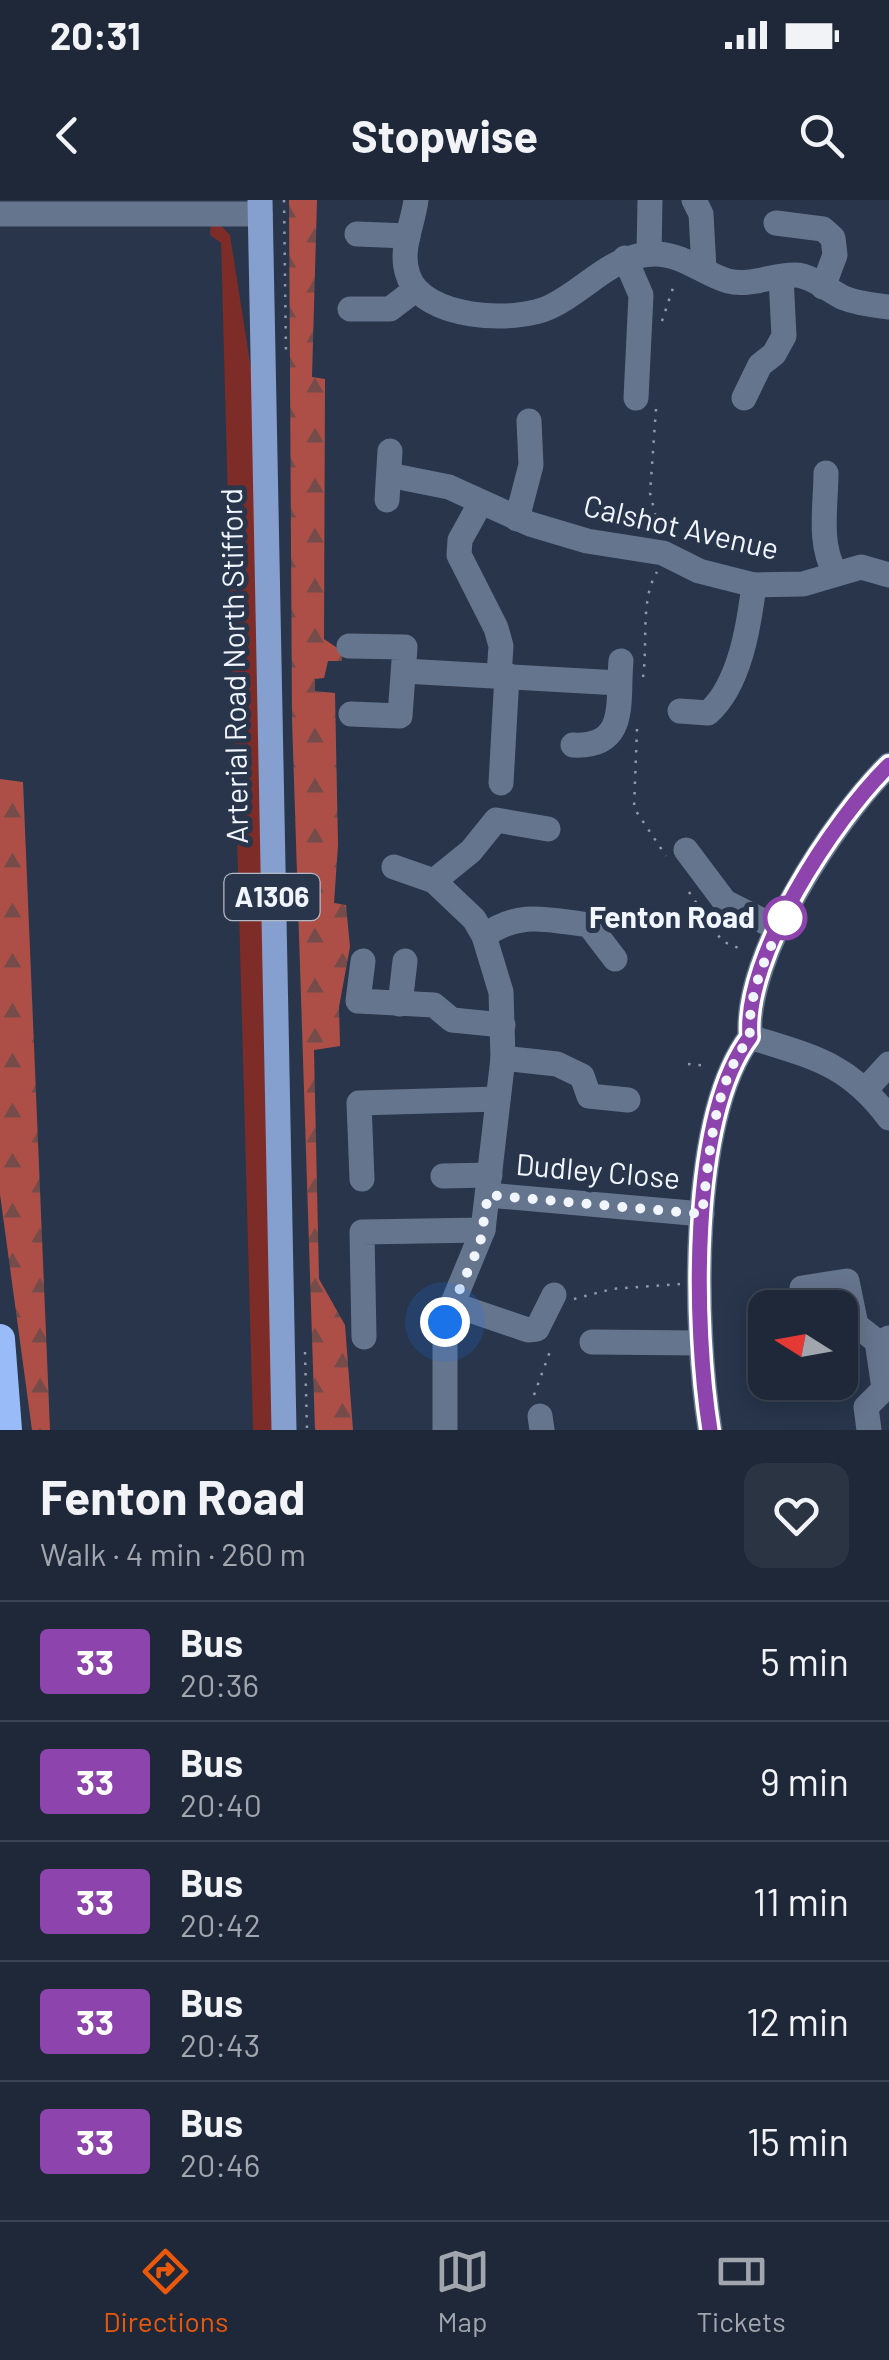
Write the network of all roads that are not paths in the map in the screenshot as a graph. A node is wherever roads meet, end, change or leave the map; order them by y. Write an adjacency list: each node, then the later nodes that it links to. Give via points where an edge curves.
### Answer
1 (416, 200): 8 (street)
2 (650, 200): 9 (street)
3 (694, 200): 10 (street, via 701,214)
4 (260, 207): 5 (street); 67 (main road, Arterial Road North Stifford / A1306)
5 (0, 214)
6 (776, 223): 12 (street, via 823,229 833,238 835,255)
7 (356, 234): 8 (street)
8 (408, 236): 13 (street, via 404,257)
9 (637, 256): 10 (street, via 665,254); 13 (street, via 552,306 516,316 446,310); 16 (street)
10 (692, 270): 11 (street, via 734,282)
11 (781, 277): 12 (street, via 802,276); 17 (street, via 784,336)
12 (824, 286): 14 (street, via 854,301)
13 (415, 290): 15 (street, via 390,309)
14 (889, 307)
15 (350, 309)
16 (636, 398)
17 (744, 398)
18 (528, 421): 22 (street, via 531,465)
19 (826, 473): 23 (street, via 826,558)
20 (389, 475): 21 (street, Calshot Avenue, via 449,487)
21 (481, 502): 22 (street, Calshot Avenue); 28 (street, via 458,548 496,628)
22 (517, 520): 25 (street, Calshot Avenue, via 587,541 663,552 699,571)
23 (835, 572): 24 (street, Calshot Avenue, via 861,567); 25 (street, Calshot Avenue, via 803,584)
24 (889, 575)
25 (754, 585): 29 (street, via 747,639 722,699 708,713)
26 (349, 646): 27 (street)
27 (404, 659): 28 (street); 30 (street, via 400,716)
28 (503, 675): 31 (street, via 627,676 606,740); 33 (street)
29 (680, 711)
30 (350, 714)
31 (573, 745)
32 (889, 765): 38 (street, via 828,839)
33 (501, 783)
34 (548, 828): 37 (street, via 496,820)
35 (679, 858): 38 (street, via 725,902)
36 (394, 866): 37 (street, Dudley Close)
37 (434, 881): 39 (street, Dudley Close)
38 (779, 929): 45 (street, via 749,1018)
39 (484, 936): 40 (street, via 508,920 594,919); 44 (street, Dudley Close)
40 (615, 959)
41 (363, 960): 43 (street, via 358,1001)
42 (405, 962): 43 (street)
43 (400, 1004): 44 (street, via 434,1005 452,1020)
44 (503, 1025): 46 (street, Dudley Close)
45 (750, 1037): 48 (street, via 837,1067); 55 (street, via 716,1114)
46 (503, 1058): 49 (street, Dudley Close); 50 (street, via 557,1064 582,1076 588,1096)
47 (889, 1064): 48 (street)
48 (866, 1089): 51 (street)
49 (498, 1098): 53 (street, via 358,1103); 54 (street, Dudley Close)
50 (628, 1100)
51 (889, 1118)
52 (442, 1176): 54 (street, Dudley Close)
53 (362, 1179)
54 (489, 1185): 55 (street, Dudley Close); 56 (street, Dudley Close)
55 (702, 1214): 64 (street)
56 (483, 1230): 59 (street, Dudley Close); 60 (street, via 362,1232)
57 (802, 1288): 62 (street, via 847,1281 856,1326)
58 (554, 1295): 59 (street, via 537,1330)
59 (452, 1304): 68 (street, Dudley Close, via 443,1344)
60 (364, 1337)
61 (0, 1339): 66 (highway)
62 (884, 1340): 65 (street)
63 (592, 1342): 64 (street)
64 (700, 1343): 69 (street)
65 (888, 1386): 70 (street, via 866,1407)
66 (8, 1430)
67 (284, 1430)
68 (445, 1430)
69 (710, 1430)
70 (870, 1430)

